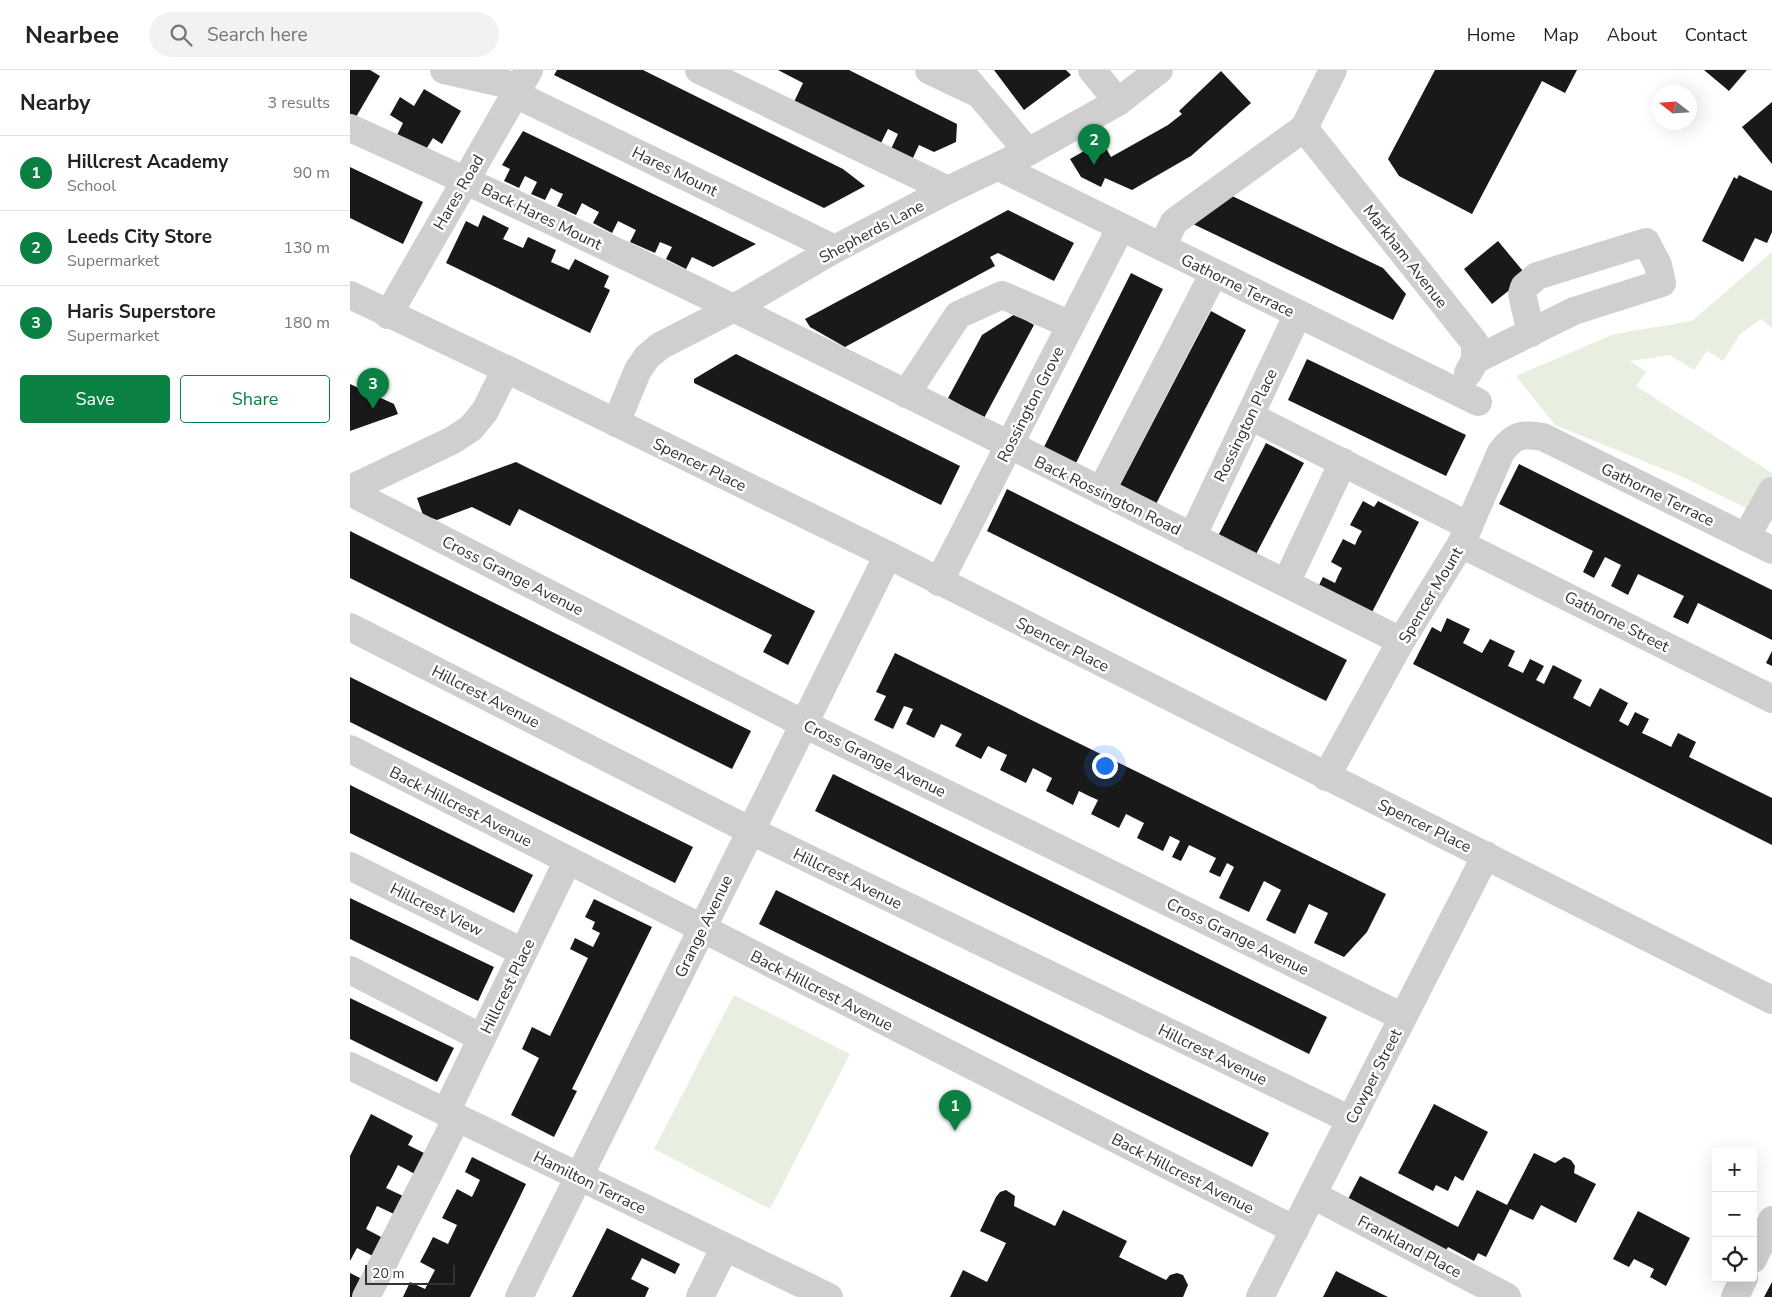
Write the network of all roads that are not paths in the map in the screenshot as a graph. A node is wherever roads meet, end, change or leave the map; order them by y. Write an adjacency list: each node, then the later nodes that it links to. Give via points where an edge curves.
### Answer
1 (444, 70): 8 (street, Hares Mount)
2 (700, 70): 16 (street)
3 (929, 70): 9 (street)
4 (960, 70): 9 (street)
5 (1092, 70): 10 (street)
6 (1159, 70): 10 (street, Shepherds Lane)
7 (1333, 70): 12 (street)
8 (521, 84): 15 (street, Hares Road); 19 (street, Hares Mount)
9 (980, 95): 13 (street)
10 (1118, 102): 13 (street, Shepherds Lane)
11 (350, 128): 15 (street, Back Hares Mount)
12 (1304, 128): 18 (street, via 1174,222); 27 (street, Markham Avenue, via 1475,344)
13 (1028, 152): 14 (street, Shepherds Lane)
14 (1000, 167): 16 (street, Shepherds Lane); 17 (street, Gathorne Terrace)
15 (466, 180): 22 (street, Back Hares Mount); 24 (street, Hares Road)
16 (948, 190): 19 (street, Shepherds Lane)
17 (1121, 227): 18 (street, Gathorne Terrace); 25 (street, Rossington Grove)
18 (1162, 247): 20 (street, Gathorne Terrace)
19 (835, 249): 22 (street, Shepherds Lane)
20 (1214, 273): 23 (street, Gathorne Terrace); 36 (street)
21 (350, 295): 24 (street, Spencer Place)
22 (734, 308): 29 (street, Back Rossington Road); 31 (street, Shepherds Lane, via 660,346 647,357 638,370)
23 (1298, 314): 27 (street, Gathorne Terrace, via 1468,397); 30 (street, Rossington Place)
24 (388, 315): 28 (street, Spencer Place)
25 (1071, 325): 29 (street, via 1002,295 958,315); 33 (street, Rossington Grove)
26 (1531, 333): 26 (street, via 1574,311 1662,283 1646,242 1537,276 1524,287 1522,294); 27 (street)
27 (1475, 360)
28 (506, 369): 31 (street, Spencer Place); 35 (street, via 485,411 470,428 453,440)
29 (906, 394): 33 (street, Back Rossington Road)
30 (1250, 416): 34 (street, Gathorne Street); 39 (street, Rossington Place)
31 (616, 423): 42 (street, Spencer Place)
32 (1543, 437): 38 (street, Spencer Mount, via 1523,434 1510,441 1501,452); 40 (street, Gathorne Terrace)
33 (1009, 446): 36 (street, Back Rossington Road); 43 (street, Rossington Grove)
34 (1343, 462): 38 (street, Gathorne Street); 44 (street)
35 (350, 490): 48 (street, Cross Grange Avenue)
36 (1101, 491): 39 (street, Back Rossington Road)
37 (1772, 491): 40 (street)
38 (1465, 535): 46 (street, Spencer Mount); 47 (street, Gathorne Street)
39 (1192, 537): 44 (street, Back Rossington Road)
40 (1746, 538): 41 (street, Gathorne Terrace)
41 (1772, 550)
42 (888, 555): 43 (street, Spencer Place); 48 (street, Grange Avenue)
43 (939, 582): 50 (street, Spencer Place)
44 (1286, 584): 46 (street, Back Rossington Road)
45 (350, 627): 51 (street, Hillcrest Avenue)
46 (1401, 641): 50 (street, Spencer Mount)
47 (1772, 699)
48 (804, 724): 51 (street, Grange Avenue); 59 (street, Cross Grange Avenue)
49 (350, 749): 53 (street, Back Hillcrest Avenue)
50 (1326, 777): 52 (street, Spencer Place)
51 (751, 831): 55 (street, Grange Avenue); 63 (street, Hillcrest Avenue)
52 (1486, 854): 58 (street, Spencer Place); 59 (street, Cowper Street)
53 (568, 860): 55 (street, Back Hillcrest Avenue); 56 (street, Hillcrest Place)
54 (350, 866): 56 (street, Hillcrest View)
55 (702, 928): 64 (street, Grange Avenue); 67 (street, Back Hillcrest Avenue)
56 (523, 952): 60 (street, Hillcrest Place)
57 (350, 970): 60 (street)
58 (1772, 1000)
59 (1404, 1017): 63 (street, Cowper Street)
60 (482, 1038): 62 (street, Hillcrest Place)
61 (350, 1066): 62 (street, Hamilton Terrace)
62 (452, 1115): 64 (street, Hamilton Terrace); 71 (street, Hillcrest Place)
63 (1350, 1120): 65 (street, Cowper Street)
64 (579, 1176): 68 (street, Hamilton Terrace); 72 (street, Grange Avenue)
65 (1313, 1195): 67 (street, Cowper Street); 76 (street, Frankland Place)
66 (1772, 1220): 69 (street)
67 (1295, 1230): 75 (street, Cowper Street)
68 (725, 1247): 73 (street); 74 (street, Hamilton Terrace)
69 (1757, 1251)
70 (1742, 1282): 77 (street)
71 (366, 1297)
72 (519, 1297)
73 (700, 1297)
74 (829, 1297)
75 (1260, 1297)
76 (1507, 1297)
77 (1734, 1297)

